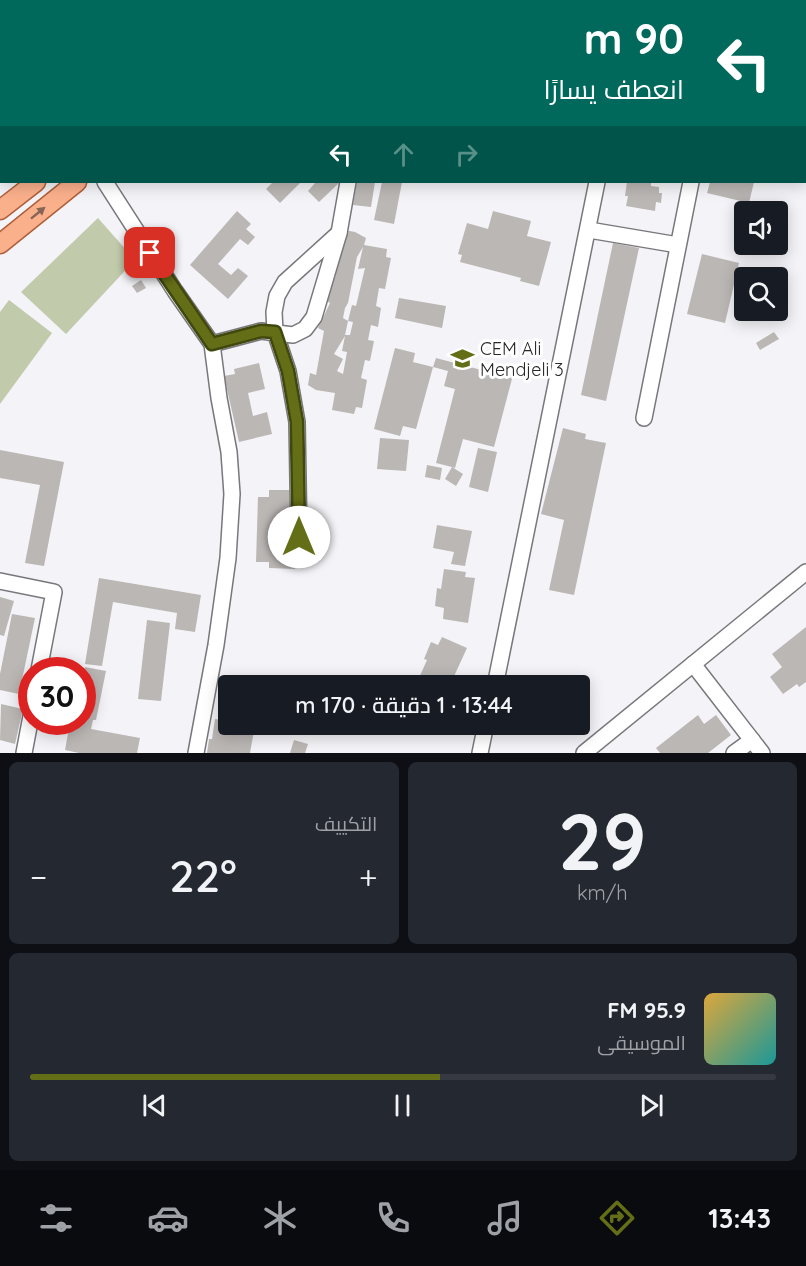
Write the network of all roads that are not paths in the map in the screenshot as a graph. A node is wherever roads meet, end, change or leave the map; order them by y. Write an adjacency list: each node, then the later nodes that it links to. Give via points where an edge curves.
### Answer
1 (35, 183): 7 (main road)
2 (76, 183): 10 (main road, one-way to 2)
3 (106, 183): 13 (street)
4 (348, 183): 9 (street)
5 (597, 183): 8 (street)
6 (691, 183): 11 (street)
7 (0, 210)
8 (589, 230): 11 (street); 20 (street)
9 (339, 233): 12 (street, via 285,282 274,312); 12 (street, via 314,317 305,329 293,335)
10 (0, 244)
11 (678, 245): 14 (street)
12 (275, 332): 13 (street, via 261,331); 15 (street, via 288,371 297,422)
13 (212, 344): 26 (street, via 232,494 216,645)
14 (644, 418)
15 (299, 537)
16 (806, 572): 19 (street)
17 (0, 581): 18 (street, via 54,592)
18 (42, 657)
19 (693, 664): 23 (street); 27 (street)
20 (497, 675)
21 (27, 735): 25 (street)
22 (484, 735): 24 (street)
23 (752, 740): 28 (street); 29 (street)
24 (481, 751)
25 (24, 753)
26 (196, 753)
27 (584, 753)
28 (734, 753)
29 (762, 753)

